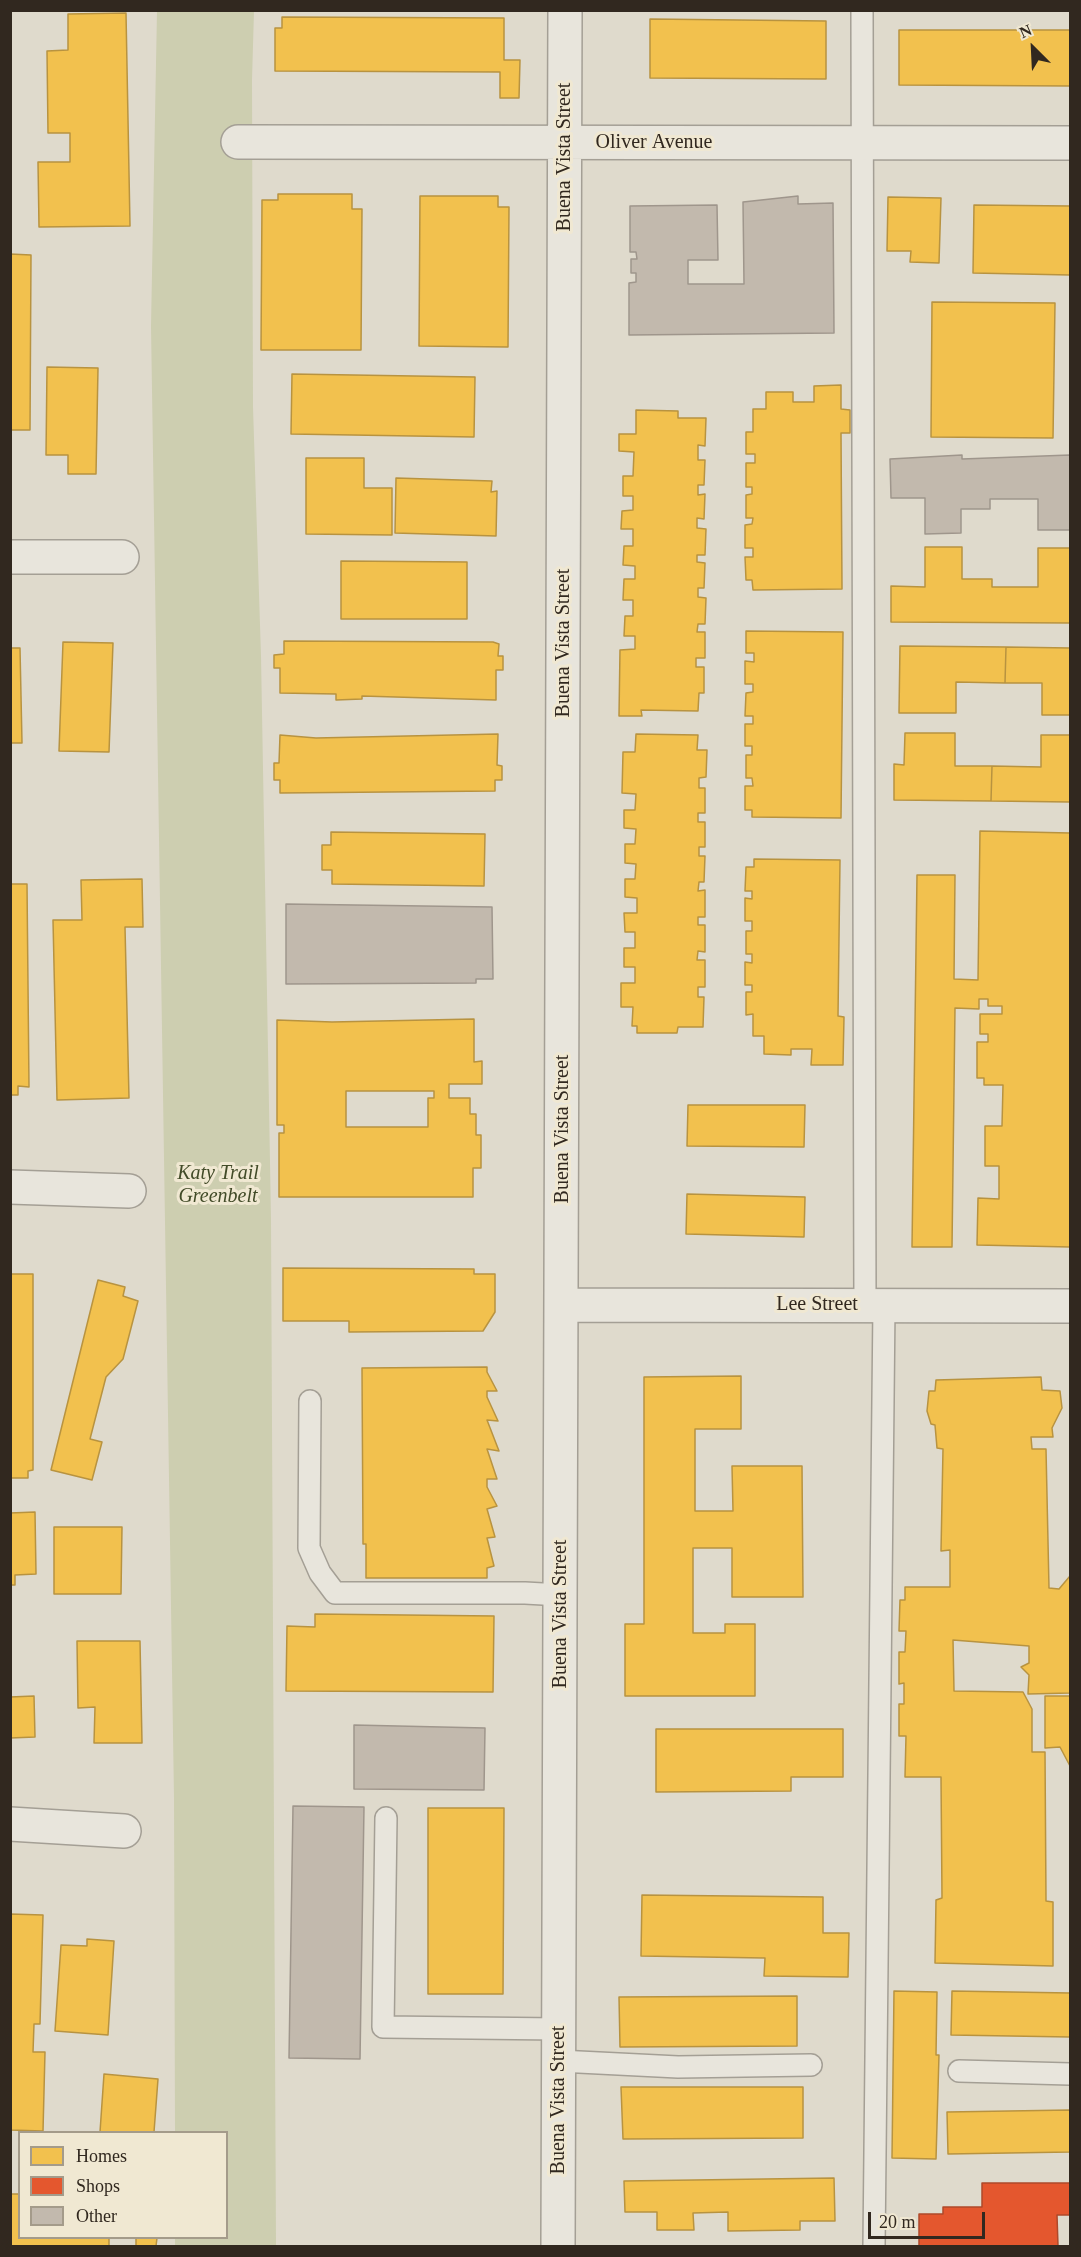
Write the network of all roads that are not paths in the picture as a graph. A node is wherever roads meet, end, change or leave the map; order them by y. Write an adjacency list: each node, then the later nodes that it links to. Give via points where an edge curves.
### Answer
1 (565, 10): 4 (street, Buena Vista Street)
2 (862, 10): 5 (lane)
3 (238, 142): 4 (street, Oliver Avenue)
4 (565, 142): 5 (street, Oliver Avenue); 11 (street, Buena Vista Street)
5 (863, 143): 6 (street, Oliver Avenue); 12 (lane)
6 (1071, 143)
7 (10, 557): 8 (street)
8 (122, 557)
9 (10, 1187): 10 (street)
10 (129, 1191)
11 (563, 1305): 12 (street, Lee Street); 15 (street, Buena Vista Street)
12 (874, 1305): 13 (street, Lee Street); 25 (lane)
13 (1071, 1306)
14 (310, 1401): 15 (lane, via 309,1548 335,1593)
15 (561, 1595): 19 (street, Buena Vista Street)
16 (386, 1818): 19 (lane, via 383,2027)
17 (10, 1824): 18 (street)
18 (124, 1831)
19 (559, 2029): 20 (street, Buena Vista Street)
20 (559, 2061): 21 (lane, via 678,2067); 24 (street, Buena Vista Street)
21 (811, 2065)
22 (959, 2071): 23 (lane)
23 (1071, 2074)
24 (558, 2247)
25 (874, 2247)

